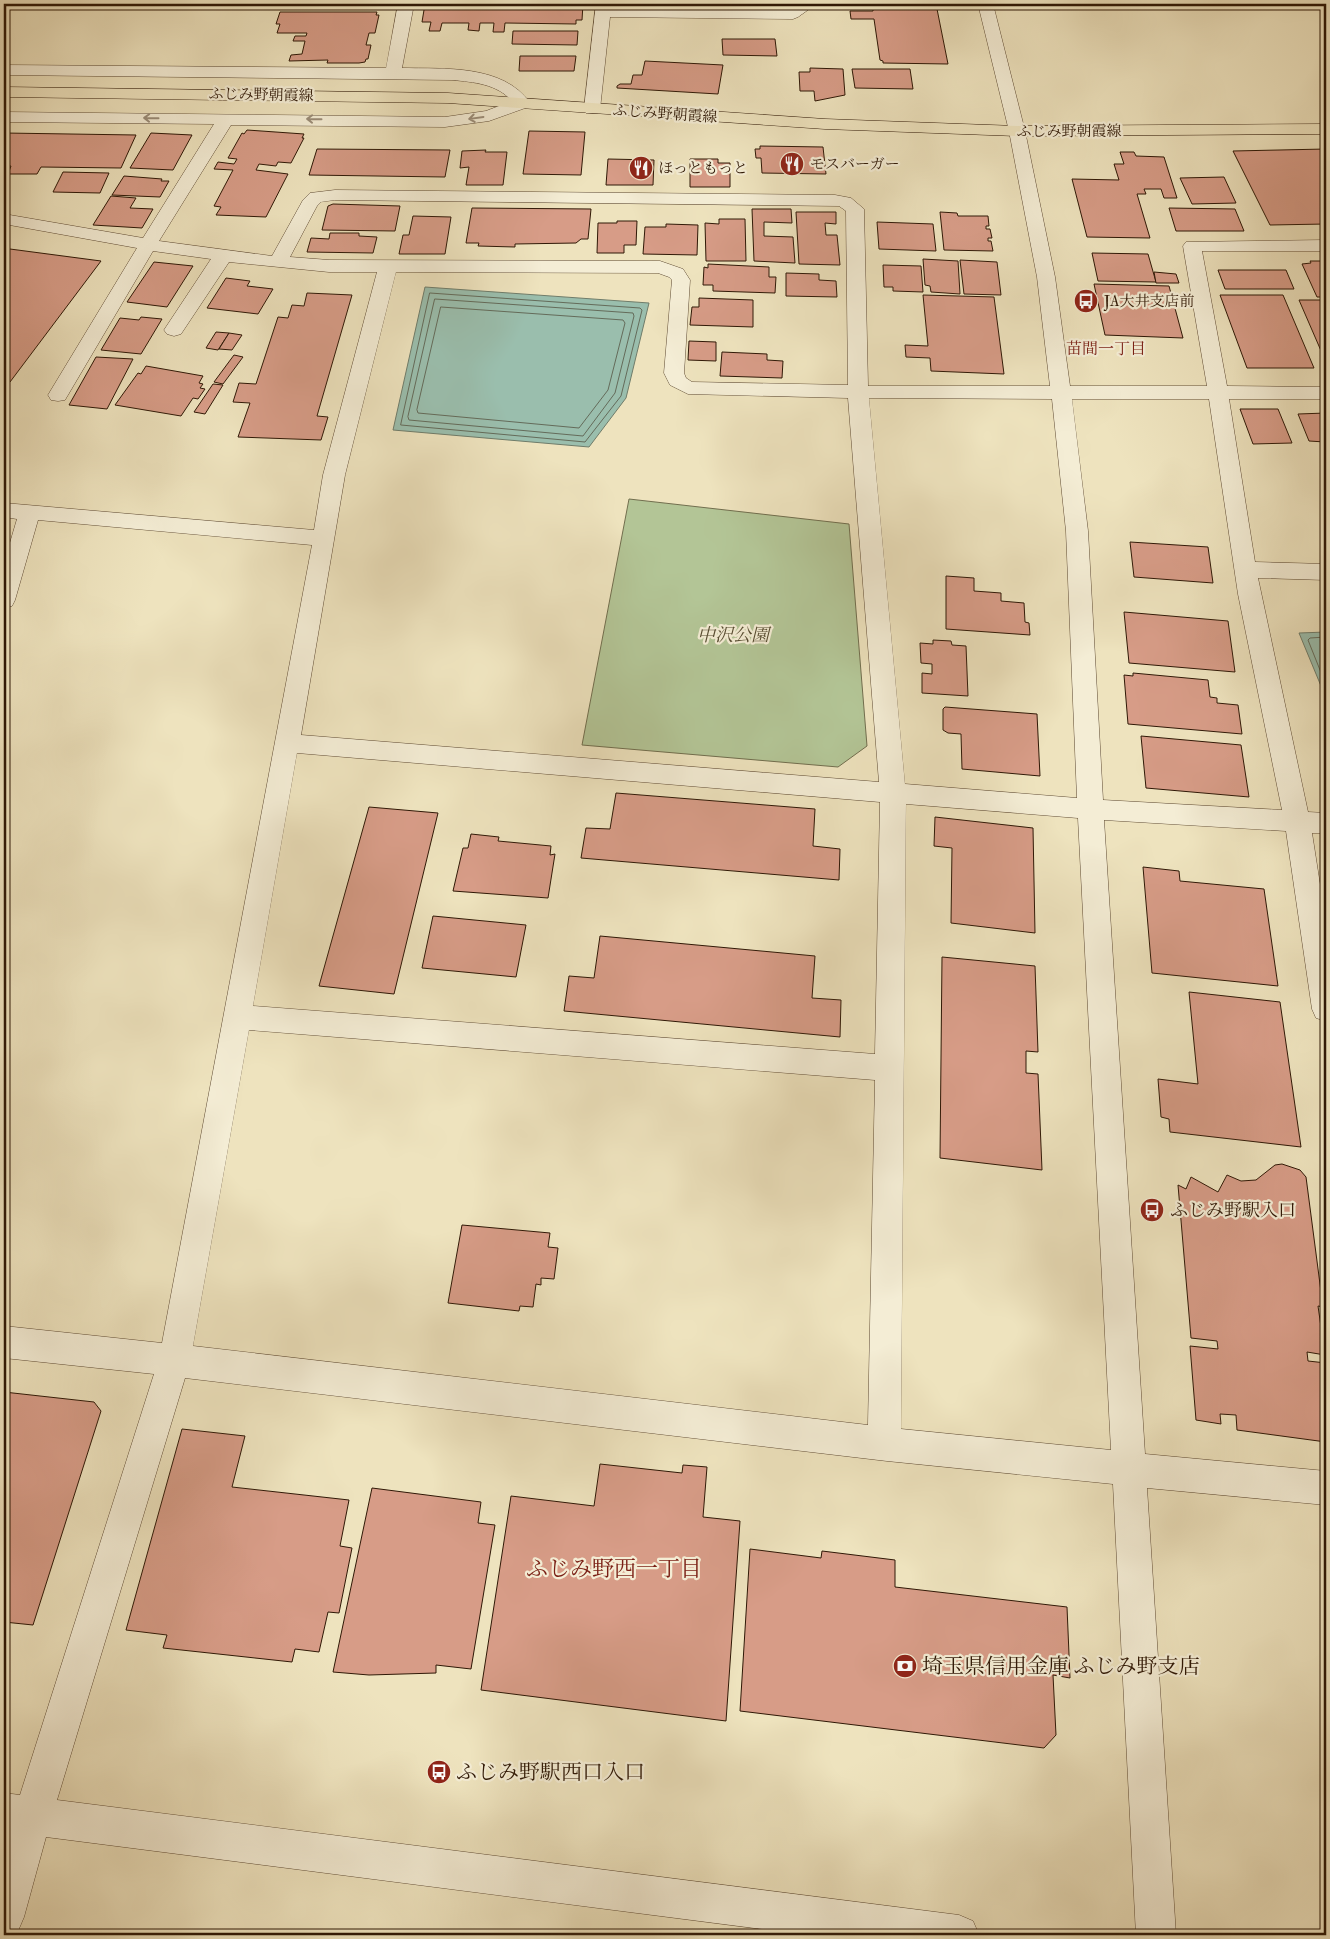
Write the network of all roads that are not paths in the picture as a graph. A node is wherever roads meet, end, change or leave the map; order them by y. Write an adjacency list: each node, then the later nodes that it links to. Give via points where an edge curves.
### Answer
1 (406, 4): 6 (street)
2 (804, 4): 4 (street, via 793,14)
3 (985, 4): 13 (street)
4 (603, 8): 9 (street)
5 (4, 70): 6 (street)
6 (393, 74): 8 (street, via 480,78 508,88)
7 (4, 92): 8 (main road, ふじみ野朝霞線, via 448,98)
8 (522, 103): 9 (main road, ふじみ野朝霞線); 11 (street, one-way to 11, via 489,116 446,122)
9 (592, 109): 13 (main road, ふじみ野朝霞線)
10 (4, 116): 11 (street, one-way to 10)
11 (226, 119): 15 (street)
12 (1326, 128): 13 (main road, ふじみ野朝霞線)
13 (1016, 132): 22 (street, via 1046,277)
14 (4, 219): 15 (street)
15 (149, 243): 17 (street); 25 (street)
16 (1326, 245): 24 (street, via 1192,246)
17 (223, 256): 18 (street); 20 (street)
18 (278, 262): 19 (street); 21 (street, via 309,204 316,197 825,199 845,202 856,209)
19 (388, 266): 21 (street, via 660,267 681,280 674,373 677,381 688,388); 28 (street, via 334,475)
20 (174, 330)
21 (858, 392): 22 (street); 33 (street)
22 (1061, 392): 24 (street); 34 (street, via 1077,531)
23 (1326, 392): 24 (street)
24 (1218, 393): 29 (street)
25 (58, 396)
26 (4, 510): 27 (street)
27 (30, 512): 28 (street); 31 (street)
28 (324, 538): 32 (street)
29 (1245, 570): 30 (street); 35 (street)
30 (1326, 572)
31 (4, 600)
32 (287, 743): 33 (street); 38 (street)
33 (893, 793): 34 (street); 39 (street)
34 (1090, 809): 35 (street); 43 (street)
35 (1297, 821): 36 (street); 37 (street)
36 (1326, 823)
37 (1326, 1010)
38 (237, 1017): 39 (street); 41 (street)
39 (889, 1068): 42 (street)
40 (4, 1342): 41 (street)
41 (175, 1359): 42 (street); 45 (street)
42 (884, 1443): 43 (street)
43 (1128, 1470): 44 (street); 48 (street)
44 (1326, 1488)
45 (19, 1813): 46 (street); 47 (street)
46 (4, 1917)
47 (959, 1935)
48 (1156, 1935)

